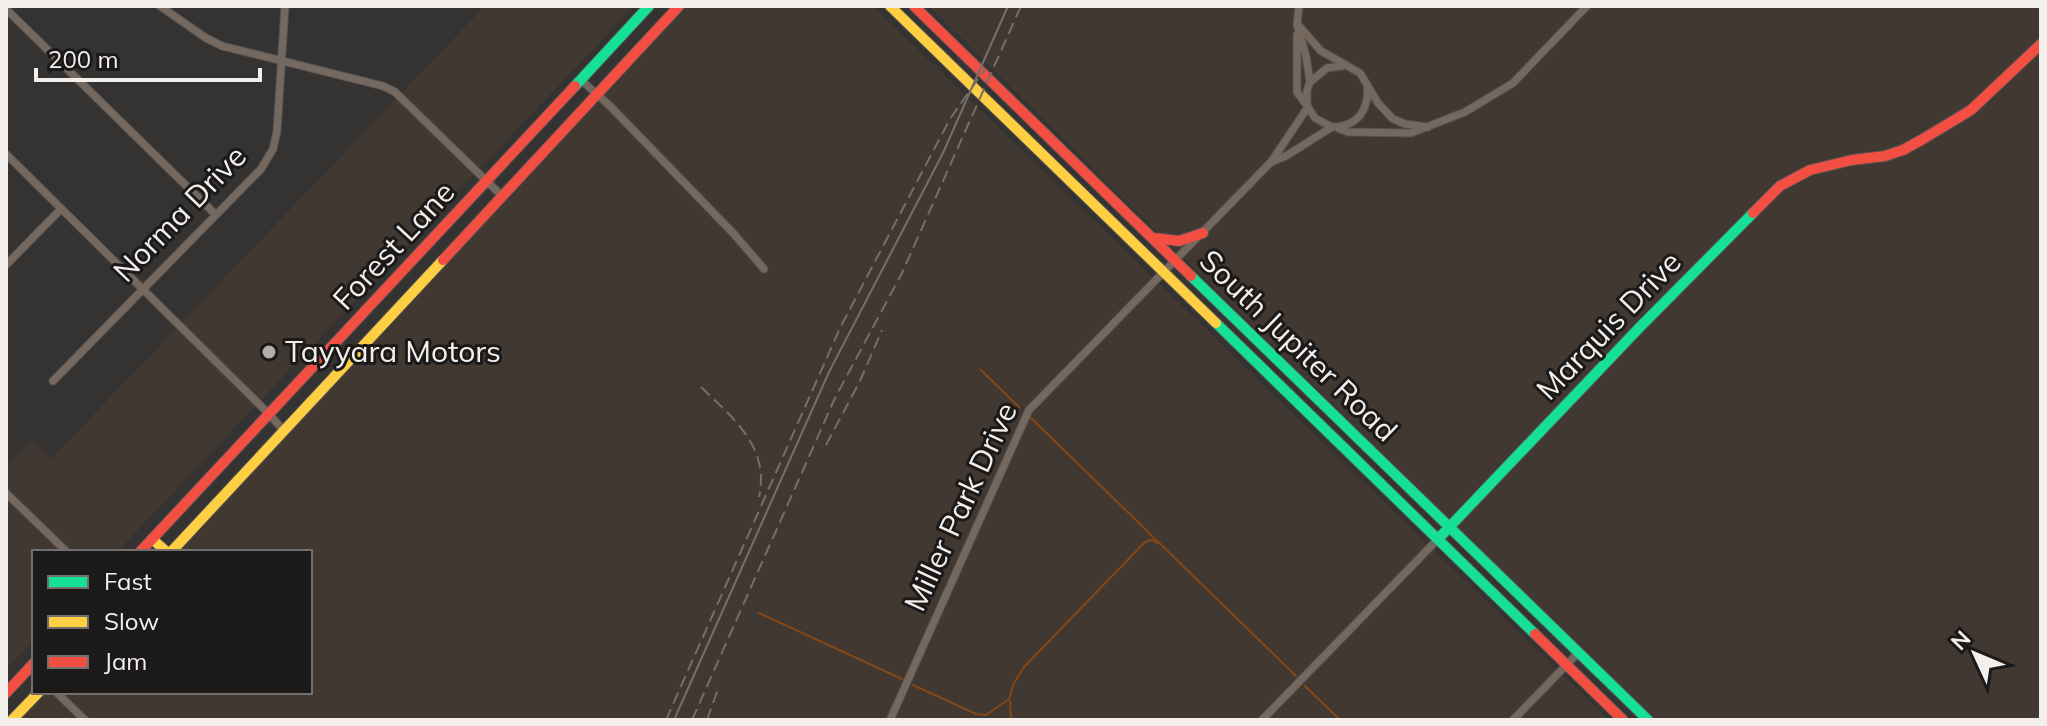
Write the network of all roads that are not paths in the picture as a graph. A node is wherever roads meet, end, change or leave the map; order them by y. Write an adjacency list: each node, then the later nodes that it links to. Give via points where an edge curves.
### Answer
1 (160, 6): 12 (street, via 222,46)
2 (285, 6): 12 (street, Norma Drive)
3 (649, 6): 14 (main road, Forest Lane)
4 (679, 6): 17 (main road, Forest Lane)
5 (914, 6): 22 (main road, South Jupiter Road)
6 (1299, 6): 10 (street)
7 (1587, 6): 19 (street, via 1513,83)
8 (893, 7): 24 (main road, South Jupiter Road)
9 (6, 9): 28 (street)
10 (1297, 25): 13 (street, via 1321,51); 15 (street); 18 (street, via 1297,92)
11 (2041, 44): 44 (main road, Marquis Drive, via 1971,110 1911,146 1819,167 1780,186)
12 (282, 62): 25 (street, via 395,92); 28 (street, Norma Drive, via 273,149 261,169)
13 (1348, 67): 15 (street, via 1327,68); 16 (street)
14 (581, 80): 17 (street); 25 (main road, Forest Lane)
15 (1310, 82): 18 (street)
16 (1367, 84): 19 (street, via 1393,119); 20 (street, via 1363,112 1351,124)
17 (598, 93): 26 (main road, Forest Lane); 33 (street)
18 (1308, 106): 20 (street, via 1315,118); 23 (street)
19 (1429, 127): 20 (street, via 1411,133)
20 (1335, 128): 23 (street)
21 (6, 154): 27 (street)
22 (1066, 154): 24 (main road); 30 (main road, South Jupiter Road)
23 (1271, 162): 29 (street, Miller Park Drive)
24 (1055, 166): 34 (main road, South Jupiter Road)
25 (487, 181): 26 (street); 36 (main road, Forest Lane)
26 (502, 196): 37 (main road, Forest Lane)
27 (61, 209): 32 (street); 35 (street)
28 (215, 214): 35 (street, Norma Drive)
29 (1203, 233): 30 (main road, via 1178,242); 31 (street, Miller Park Drive)
30 (1154, 237): 31 (main road, South Jupiter Road)
31 (1176, 260): 34 (street, Miller Park Drive); 39 (main road, South Jupiter Road)
32 (6, 265)
33 (764, 269)
34 (1164, 272): 40 (main road, South Jupiter Road); 59 (street, Miller Park Drive, via 1029,410)
35 (142, 289): 38 (street, Norma Drive); 41 (street)
36 (385, 291): 37 (main road); 41 (main road, Forest Lane)
37 (401, 306): 42 (main road, Forest Lane)
38 (53, 381)
39 (1312, 393): 40 (main road); 44 (main road, South Jupiter Road)
40 (1301, 405): 46 (main road, South Jupiter Road)
41 (269, 414): 42 (street); 45 (main road, Forest Lane)
42 (284, 431): 50 (main road, Forest Lane)
43 (6, 493): 47 (street)
44 (1449, 527): 46 (main road, Marquis Drive); 51 (main road, South Jupiter Road)
45 (152, 539): 48 (main road, Forest Lane); 49 (main road)
46 (1438, 539): 52 (main road, South Jupiter Road); 60 (street, Marquis Drive)
47 (65, 550)
48 (142, 550)
49 (166, 550)
50 (171, 550)
51 (1578, 653): 52 (street); 63 (main road, South Jupiter Road)
52 (1566, 665): 61 (street); 62 (main road, South Jupiter Road)
53 (32, 668): 54 (main road)
54 (6, 693)
55 (37, 694): 57 (main road)
56 (58, 694): 58 (street)
57 (12, 720)
58 (85, 720)
59 (890, 720)
60 (1262, 720)
61 (1513, 720)
62 (1623, 720)
63 (1647, 720)

